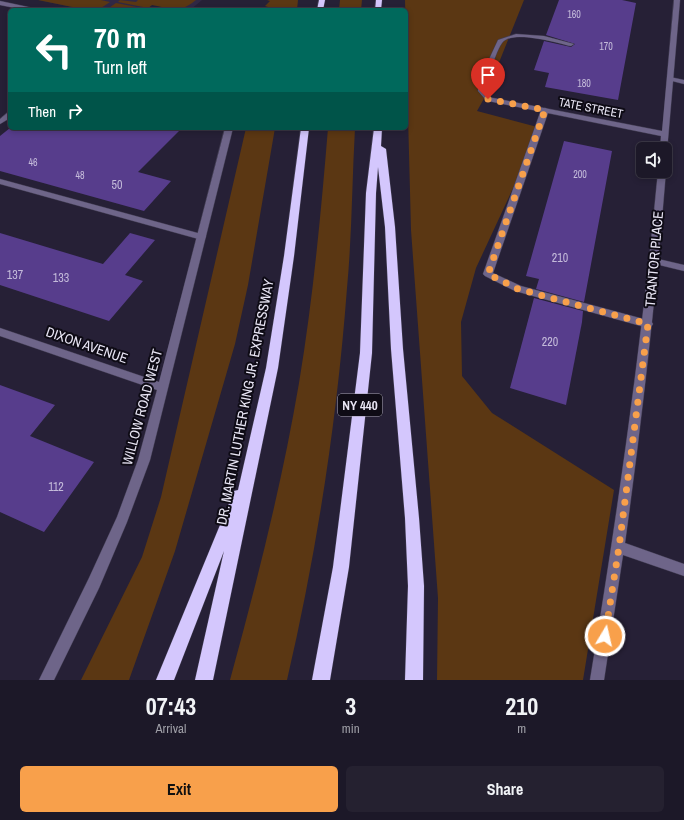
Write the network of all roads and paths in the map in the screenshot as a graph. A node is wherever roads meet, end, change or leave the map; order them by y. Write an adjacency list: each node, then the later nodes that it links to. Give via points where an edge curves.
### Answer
1 (677, 0): 5 (street)
2 (0, 3): 3 (street)
3 (24, 8)
4 (571, 44): 7 (street, TATE STREET, via 526,36 506,37 500,42 481,83 481,91 488,99)
5 (670, 79): 6 (street); 14 (street)
6 (684, 82)
7 (545, 110): 14 (street, TATE STREET); 21 (street, via 488,274 518,289)
8 (8, 116): 9 (street)
9 (0, 122)
10 (229, 130): 18 (street, WILLOW ROAD WEST)
11 (305, 130): 24 (highway, DR. MARTIN LUTHER KING JR. EXPRESSWAY, via 285,286 272,368)
12 (378, 130): 30 (highway, NY 440, via 371,193 363,375 341,567)
13 (378, 130): 31 (highway, via 390,227 397,349 412,518 416,586)
14 (665, 134): 15 (street)
15 (664, 142)
16 (661, 178): 19 (street, TRANTOR PLACE)
17 (0, 181): 18 (street)
18 (202, 237): 23 (street, WILLOW ROAD WEST)
19 (654, 260): 20 (street); 21 (street, TRANTOR PLACE)
20 (684, 268)
21 (648, 324): 25 (street, TRANTOR PLACE)
22 (0, 332): 23 (street, DIXON AVENUE)
23 (163, 388): 27 (street, WILLOW ROAD WEST, via 144,460 123,518)
24 (252, 464): 28 (highway); 29 (highway, DR. MARTIN LUTHER KING JR. EXPRESSWAY)
25 (619, 547): 26 (street); 32 (street, TRANTOR PLACE)
26 (684, 570)
27 (46, 680)
28 (165, 680)
29 (204, 680)
30 (321, 680)
31 (414, 680)
32 (597, 680)

